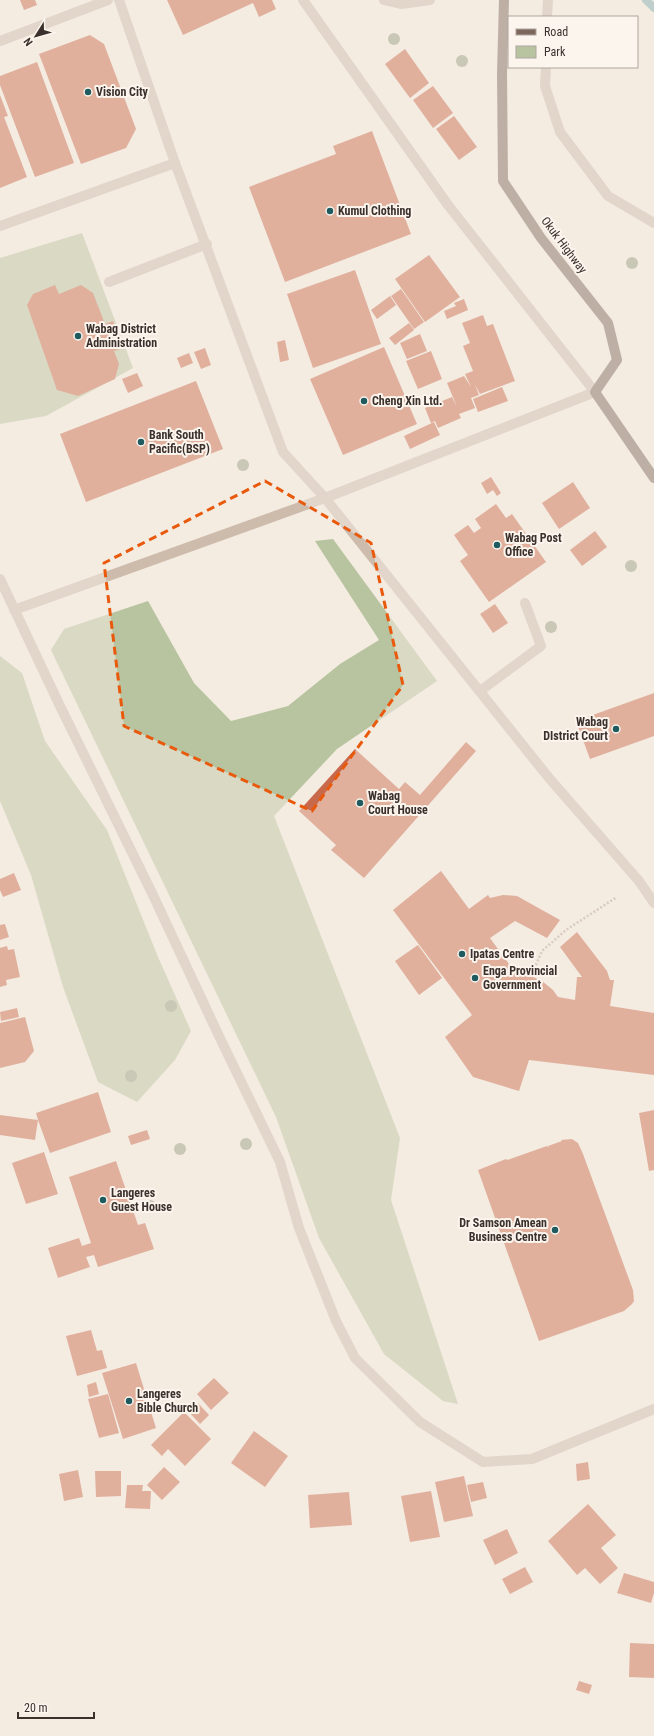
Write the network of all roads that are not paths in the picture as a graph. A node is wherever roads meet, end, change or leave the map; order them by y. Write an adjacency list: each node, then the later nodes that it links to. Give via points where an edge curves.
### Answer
1 (108, 0): 9 (street)
2 (119, 0): 11 (street)
3 (303, 0): 16 (street, via 448,205)
4 (384, 0): 5 (street, via 401,4)
5 (430, 0)
6 (504, 0): 16 (main road, Okuk Highway, via 502,181 541,238 608,323 617,360)
7 (548, 0): 8 (street)
8 (547, 16)
9 (0, 41)
10 (546, 68): 12 (street, via 546,86 560,132 608,196)
11 (175, 163): 13 (street); 14 (street)
12 (654, 223)
13 (0, 226)
14 (207, 244): 15 (street); 18 (street, via 284,452)
15 (109, 282)
16 (595, 392): 17 (main road); 18 (street)
17 (654, 478)
18 (325, 498): 21 (street); 22 (street)
19 (0, 579): 21 (street)
20 (525, 603): 22 (street, via 541,646)
21 (14, 610): 24 (street, via 280,1162 299,1228 336,1321 354,1358 420,1422 483,1462 532,1459)
22 (480, 691): 23 (street, via 549,778 639,881)
23 (654, 903)
24 (654, 1409)

